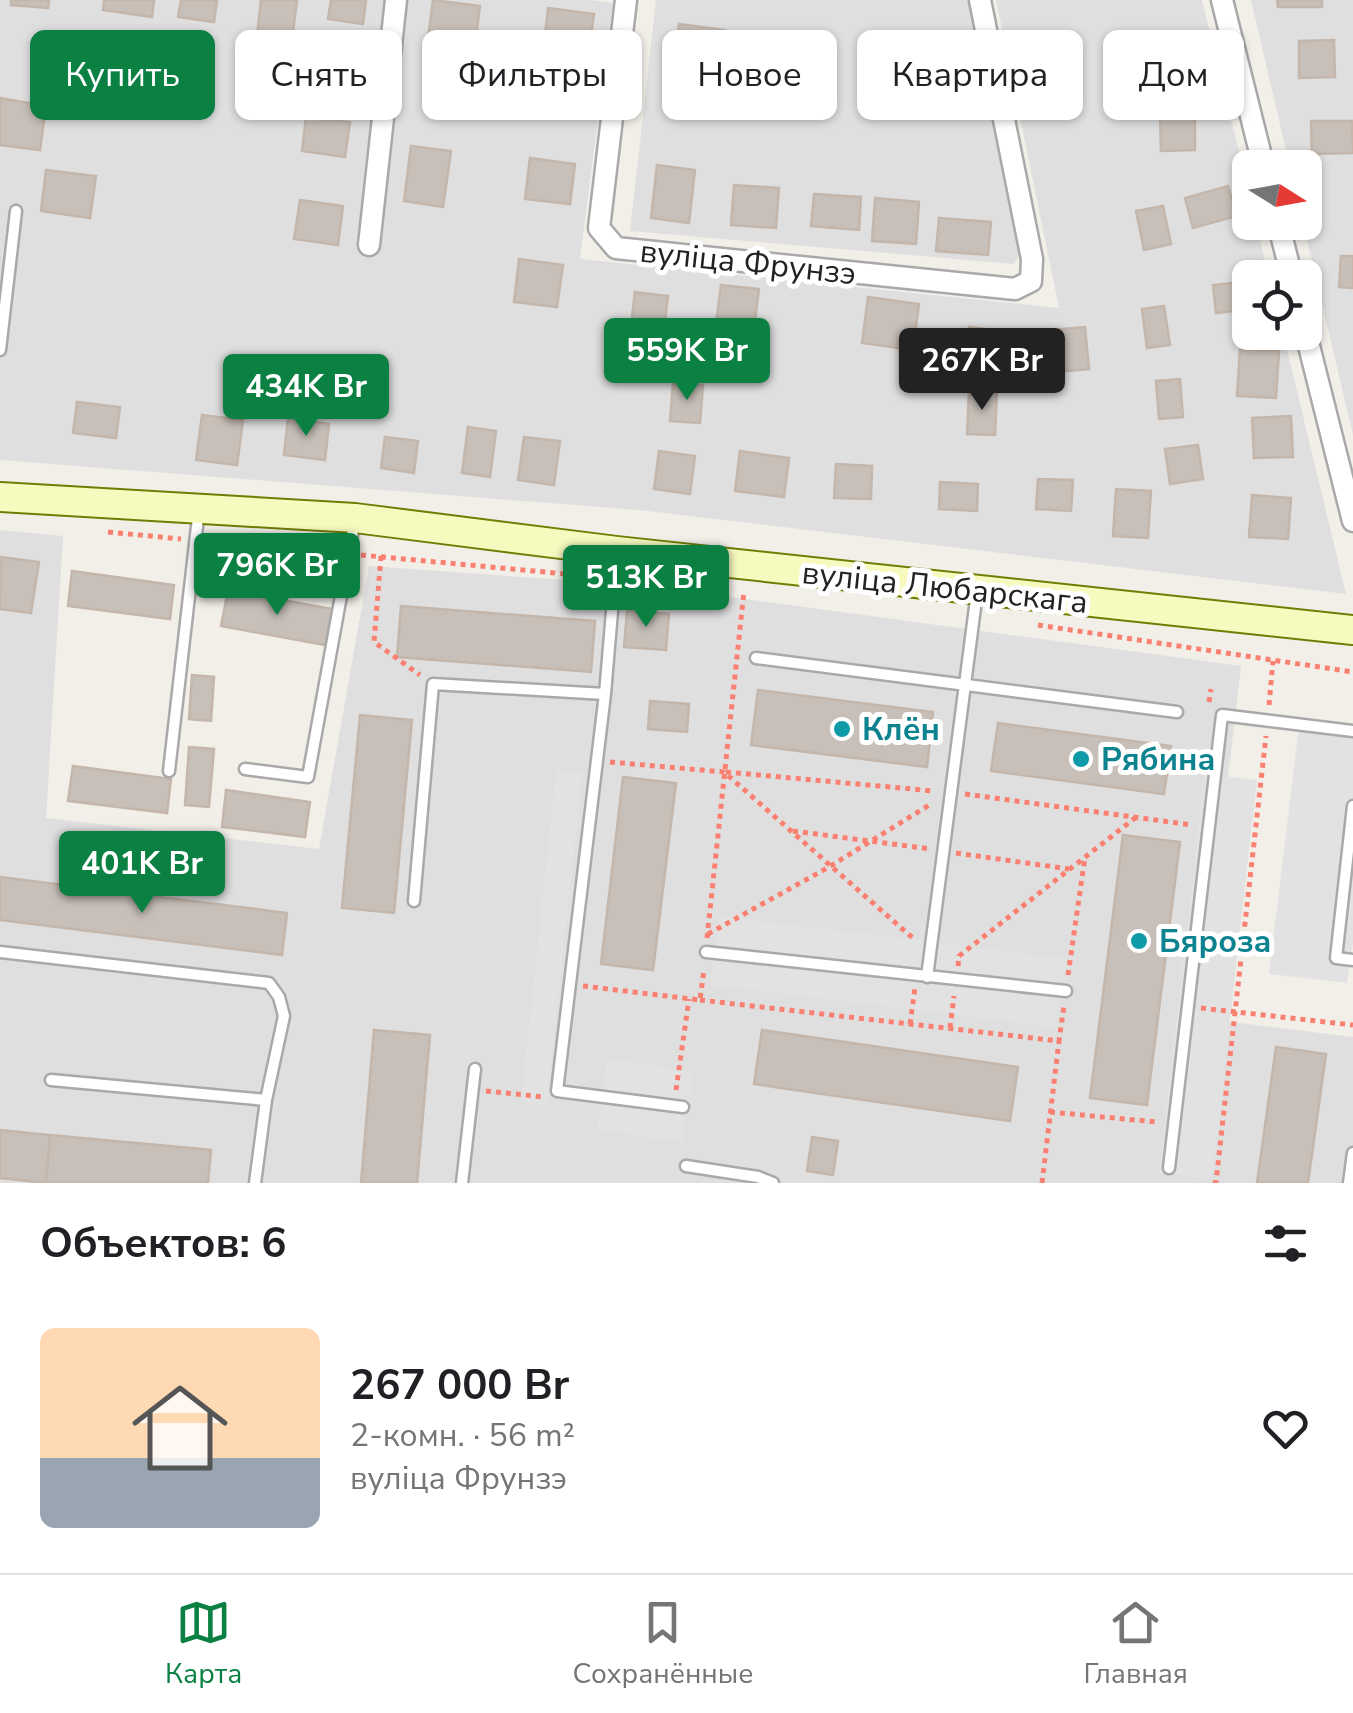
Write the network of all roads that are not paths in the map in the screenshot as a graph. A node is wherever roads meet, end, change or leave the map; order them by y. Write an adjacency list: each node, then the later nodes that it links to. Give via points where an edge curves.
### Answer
1 (396, 0): 7 (street)
2 (626, 0): 3 (street, вуліца Фрунзэ, via 599,228 616,248 1015,288 1032,281 1032,259)
3 (980, 0)
4 (1222, 0): 5 (street)
5 (1260, 150)
6 (16, 211): 8 (lane)
7 (368, 245)
8 (0, 350)
9 (1310, 350): 13 (street)
10 (0, 496): 11 (street, вуліца Любарскага)
11 (199, 508): 12 (street, вуліца Любарскага); 23 (lane)
12 (356, 518): 14 (street, вуліца Любарскага); 22 (lane, via 308,777)
13 (1353, 521)
14 (616, 565): 15 (street, вуліца Любарскага); 19 (lane)
15 (977, 590): 16 (street, вуліца Любарскага); 18 (lane)
16 (1353, 630)
17 (756, 658): 18 (lane)
18 (964, 684): 20 (lane); 29 (lane)
19 (605, 694): 25 (lane, via 432,684); 34 (lane, via 557,1091)
20 (1177, 712)
21 (1353, 731): 37 (lane, via 1222,715)
22 (245, 769)
23 (169, 771)
24 (1353, 806): 28 (lane, via 1336,958)
25 (414, 901)
26 (0, 952): 33 (lane, via 269,983 284,1016)
27 (706, 952): 29 (lane)
28 (1353, 960)
29 (922, 976): 30 (lane)
30 (1066, 992)
31 (475, 1069): 39 (lane)
32 (51, 1080): 33 (lane)
33 (266, 1100): 38 (lane)
34 (678, 1106)
35 (1353, 1153): 41 (lane)
36 (686, 1166): 40 (lane)
37 (1169, 1168)
38 (255, 1183)
39 (462, 1183)
40 (773, 1183)
41 (1349, 1183)

